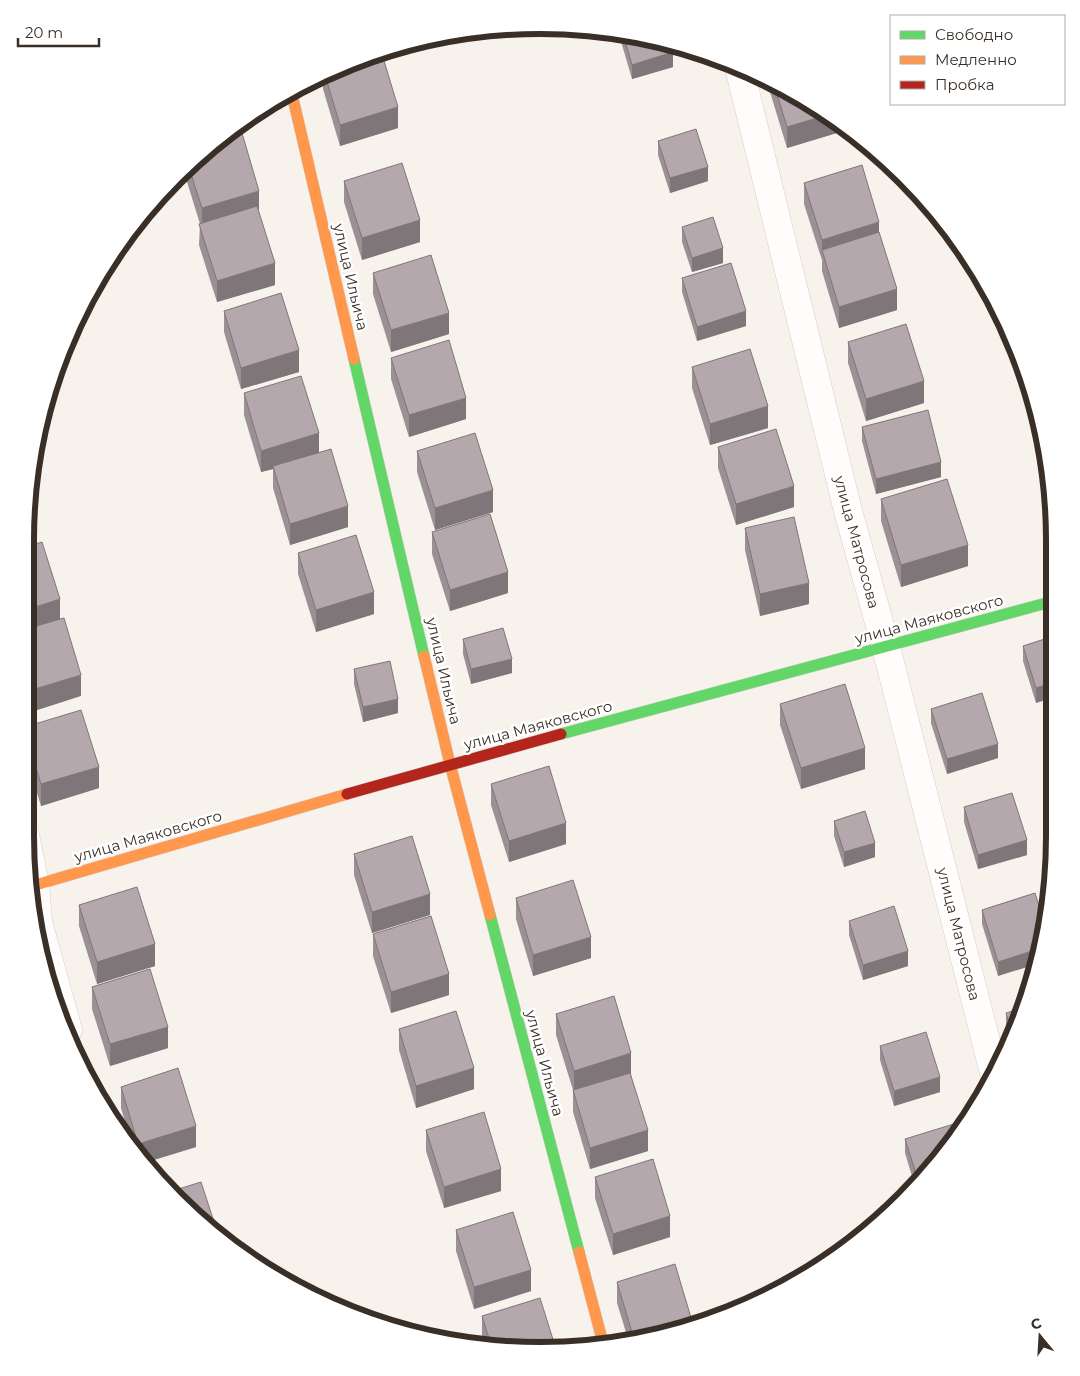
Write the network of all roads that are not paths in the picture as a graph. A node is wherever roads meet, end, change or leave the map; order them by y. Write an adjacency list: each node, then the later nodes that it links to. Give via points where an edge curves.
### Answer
1 (741, 75): 4 (street, улица Матросова, via 848,512)
2 (293, 99): 5 (street, улица Ильича)
3 (1046, 603): 4 (street, улица Маяковского)
4 (886, 647): 5 (street, улица Маяковского); 7 (street, улица Матросова)
5 (450, 764): 6 (street, улица Маяковского); 8 (street, улица Ильича)
6 (36, 884)
7 (992, 1064)
8 (602, 1338)

